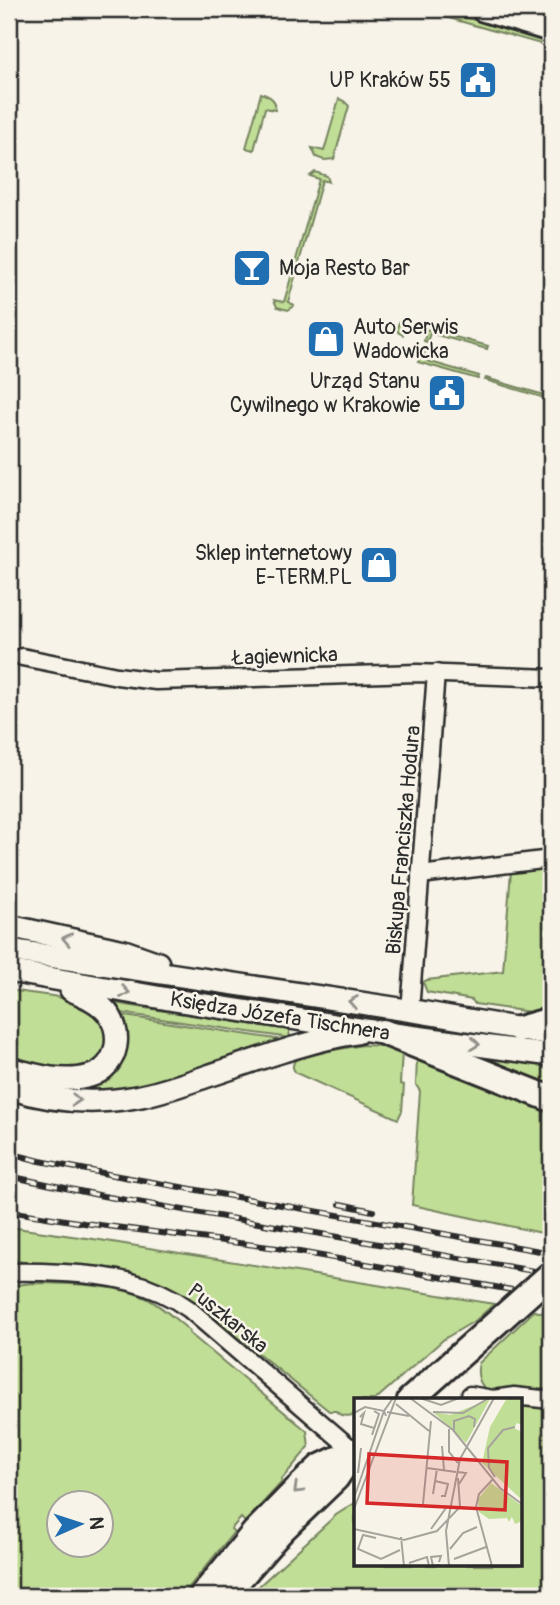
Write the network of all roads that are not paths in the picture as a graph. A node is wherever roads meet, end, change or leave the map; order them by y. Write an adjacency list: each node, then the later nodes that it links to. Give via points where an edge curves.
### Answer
1 (484, 9): 4 (main road)
2 (541, 9): 3 (main road)
3 (551, 12)
4 (551, 29)
5 (22, 657): 6 (street, Łagiewnicka, via 156,681)
6 (436, 673): 7 (street, Łagiewnicka); 9 (street, Biskupa Franciszka Hodura)
7 (551, 678)
8 (551, 859): 9 (street)
9 (420, 876): 15 (street, Biskupa Franciszka Hodura)
10 (9, 926): 14 (main road, one-way to 10, via 124,951)
11 (9, 950): 14 (main road, Księdza Józefa Tischnera)
12 (9, 971): 13 (main road, Księdza Józefa Tischnera)
13 (33, 975): 18 (main road, Księdza Józefa Tischnera, one-way to 18); 21 (main road, via 103,1008 115,1025 114,1054 101,1070 79,1078 46,1077)
14 (189, 977): 15 (main road, Księdza Józefa Tischnera, one-way to 14)
15 (410, 1011): 17 (main road, Księdza Józefa Tischnera)
16 (551, 1020): 17 (main road)
17 (519, 1029): 19 (main road, Księdza Józefa Tischnera)
18 (378, 1032): 20 (main road, Księdza Józefa Tischnera, one-way to 20); 22 (main road, Księdza Józefa Tischnera, one-way to 18, via 70,1100 136,1097 297,1047); 23 (main road)
19 (551, 1034)
20 (551, 1055)
21 (9, 1068)
22 (9, 1088)
23 (551, 1099)
24 (9, 1272): 31 (street, Puszkarska, via 111,1277 161,1292 189,1309)
25 (551, 1274): 27 (main road, bridge)
26 (470, 1395): 28 (street)
27 (412, 1398)
28 (487, 1398)
29 (500, 1398): 30 (street)
30 (551, 1400)
31 (354, 1449)
32 (354, 1450): 34 (main road, one-way to 34, via 320,1467 297,1489)
33 (354, 1451): 35 (main road, via 336,1478 282,1530)
34 (202, 1596)
35 (226, 1596)

